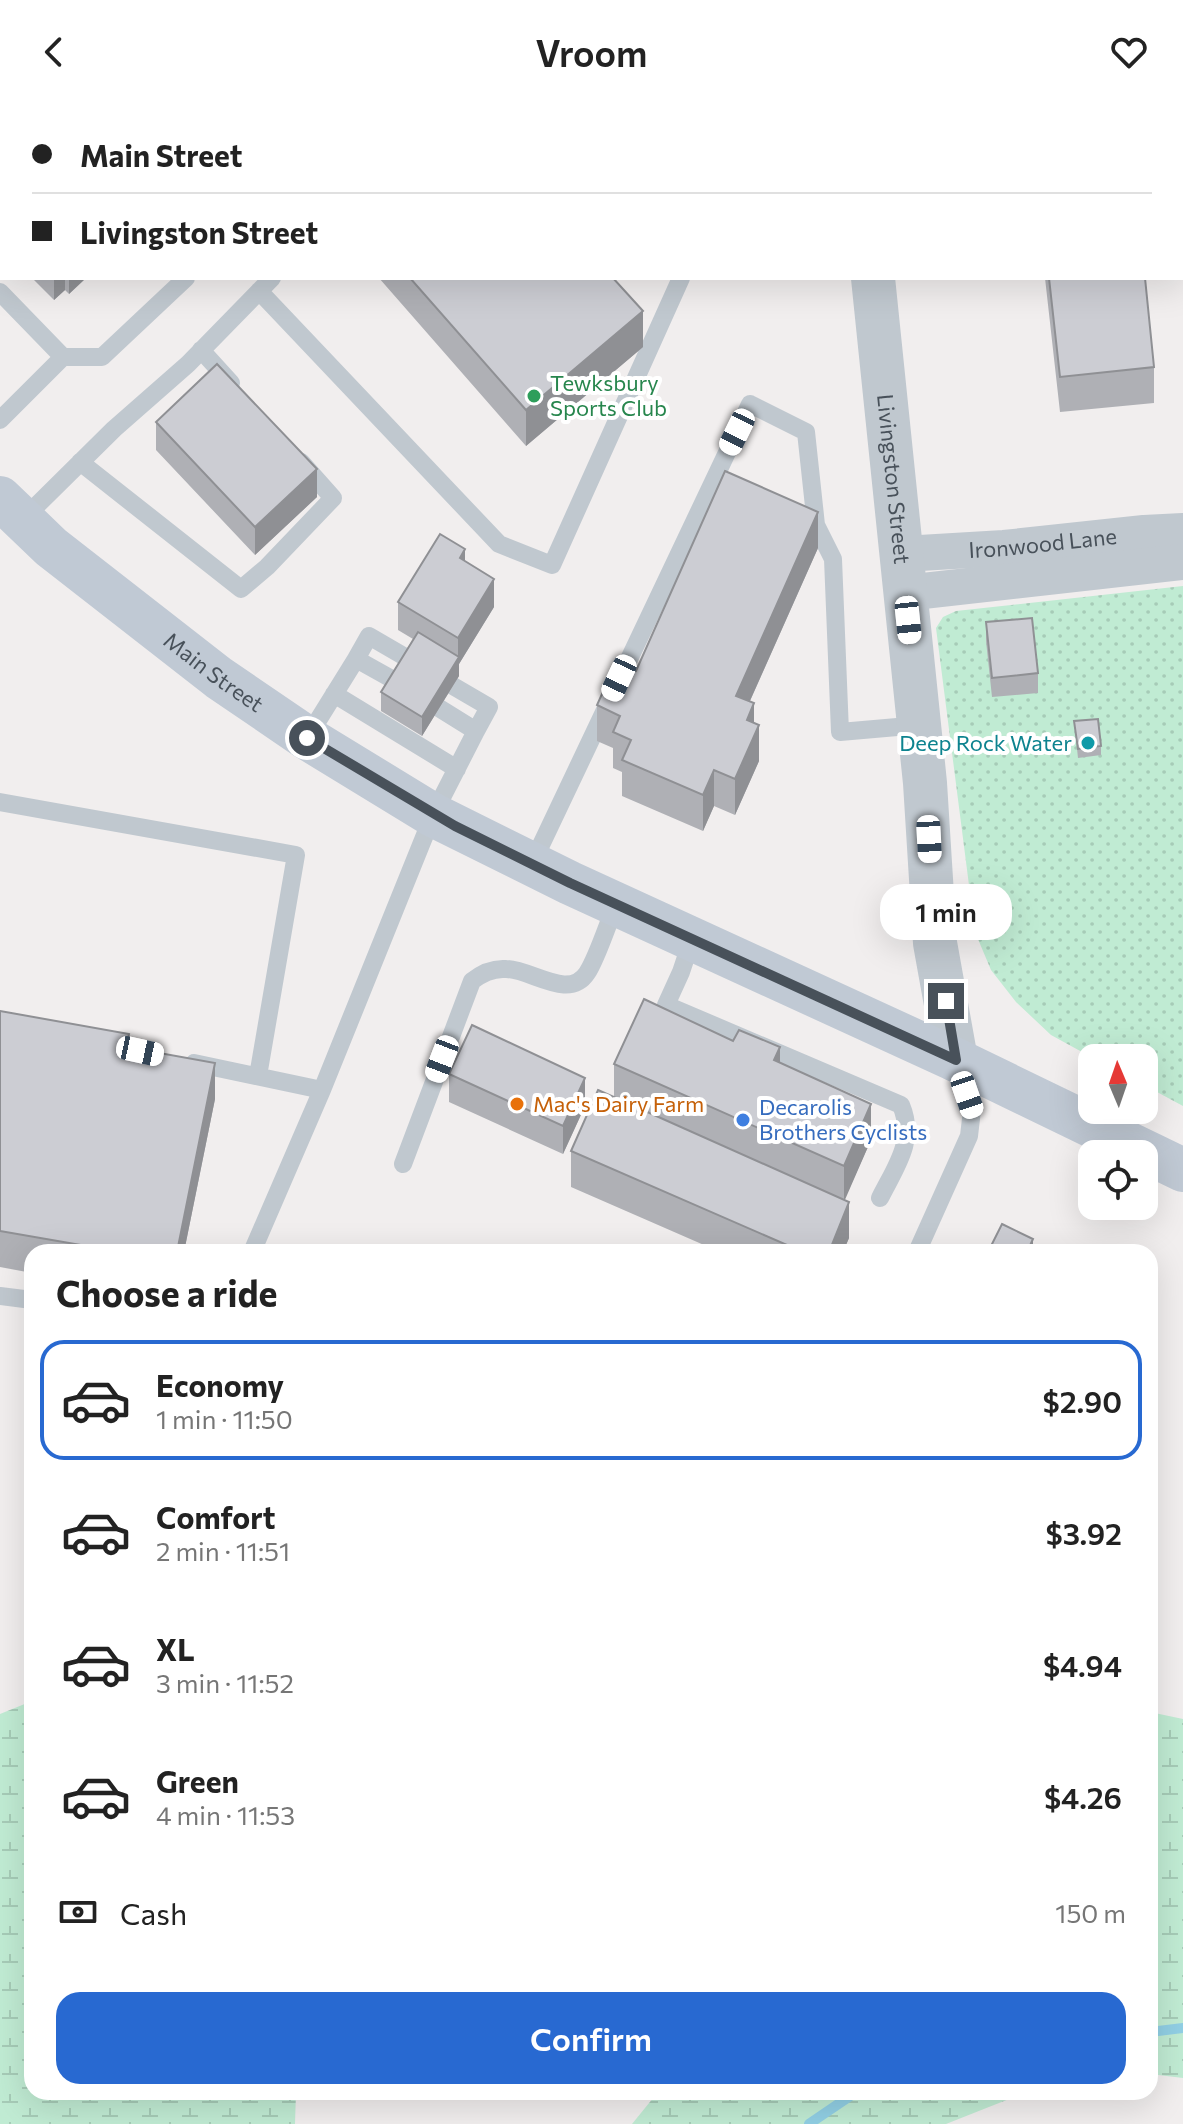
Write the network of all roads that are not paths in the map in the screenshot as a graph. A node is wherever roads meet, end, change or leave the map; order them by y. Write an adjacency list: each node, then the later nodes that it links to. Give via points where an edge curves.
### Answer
1 (184, 280): 7 (lane, via 102,357)
2 (680, 280): 4 (lane, via 552,565 499,544)
3 (873, 280): 15 (street, Livingston Street)
4 (265, 284): 6 (lane)
5 (0, 292): 7 (lane)
6 (201, 350): 8 (lane); 11 (lane)
7 (63, 357): 9 (lane)
8 (242, 395)
9 (0, 420)
10 (293, 453): 11 (lane, via 333,498 241,589)
11 (80, 462): 12 (lane)
12 (12, 509): 24 (main road, Main Street, via 51,547 162,635)
13 (1183, 531): 15 (street, Ironwood Lane, via 1004,548)
14 (1183, 562): 15 (street, Ironwood Lane)
15 (904, 574): 22 (street, Livingston Street)
16 (356, 659): 17 (lane, via 369,636); 18 (lane); 20 (lane)
17 (412, 661)
18 (399, 683)
19 (453, 686): 23 (lane, via 489,707)
20 (334, 694): 24 (lane); 25 (lane)
21 (439, 708): 23 (lane)
22 (920, 725): 28 (lane, via 840,732 833,559 816,525 806,432 750,404); 32 (street, Livingston Street, via 935,943)
23 (476, 731): 25 (lane)
24 (307, 738): 27 (main road, Main Street)
25 (457, 769): 27 (lane)
26 (0, 802): 33 (lane, via 296,855)
27 (433, 815): 28 (main road, Main Street); 34 (lane)
28 (532, 864): 29 (main road, Main Street)
29 (616, 904): 30 (main road, Main Street); 35 (lane, via 586,975 573,984 558,985 505,968 472,981)
30 (692, 939): 32 (main road, Main Street); 37 (lane, via 666,1005 901,1105 908,1122 905,1149)
31 (170, 1057): 33 (lane)
32 (956, 1060): 36 (main road, Main Street); 39 (lane, via 972,1110 969,1136)
33 (258, 1076): 34 (lane)
34 (322, 1090): 38 (lane)
35 (403, 1164)
36 (1183, 1170)
37 (880, 1198)
38 (255, 1244)
39 (921, 1244)
40 (0, 1296): 41 (lane)
41 (24, 1299)

